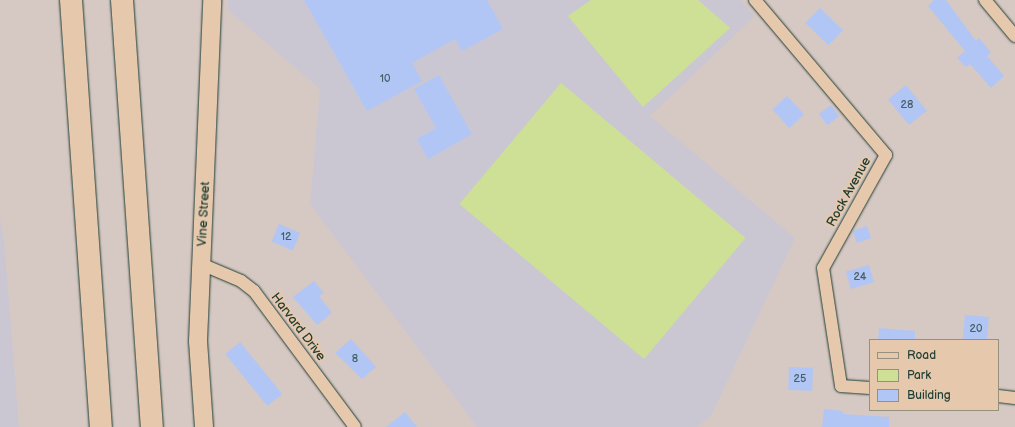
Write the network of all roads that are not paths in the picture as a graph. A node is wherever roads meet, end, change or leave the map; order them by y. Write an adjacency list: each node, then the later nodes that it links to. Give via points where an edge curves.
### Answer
1 (71, 0): 11 (highway)
2 (122, 0): 12 (highway)
3 (212, 0): 7 (street, Vine Street)
4 (755, 0): 8 (street, Rock Avenue, via 886,155 823,268 840,386)
5 (985, 0): 6 (street)
6 (1015, 36)
7 (202, 264): 13 (street, Vine Street, via 198,359); 14 (street, Harvard Drive, via 241,281 254,291)
8 (869, 388)
9 (999, 396): 10 (street)
10 (1015, 398)
11 (101, 427)
12 (152, 427)
13 (204, 427)
14 (355, 427)

